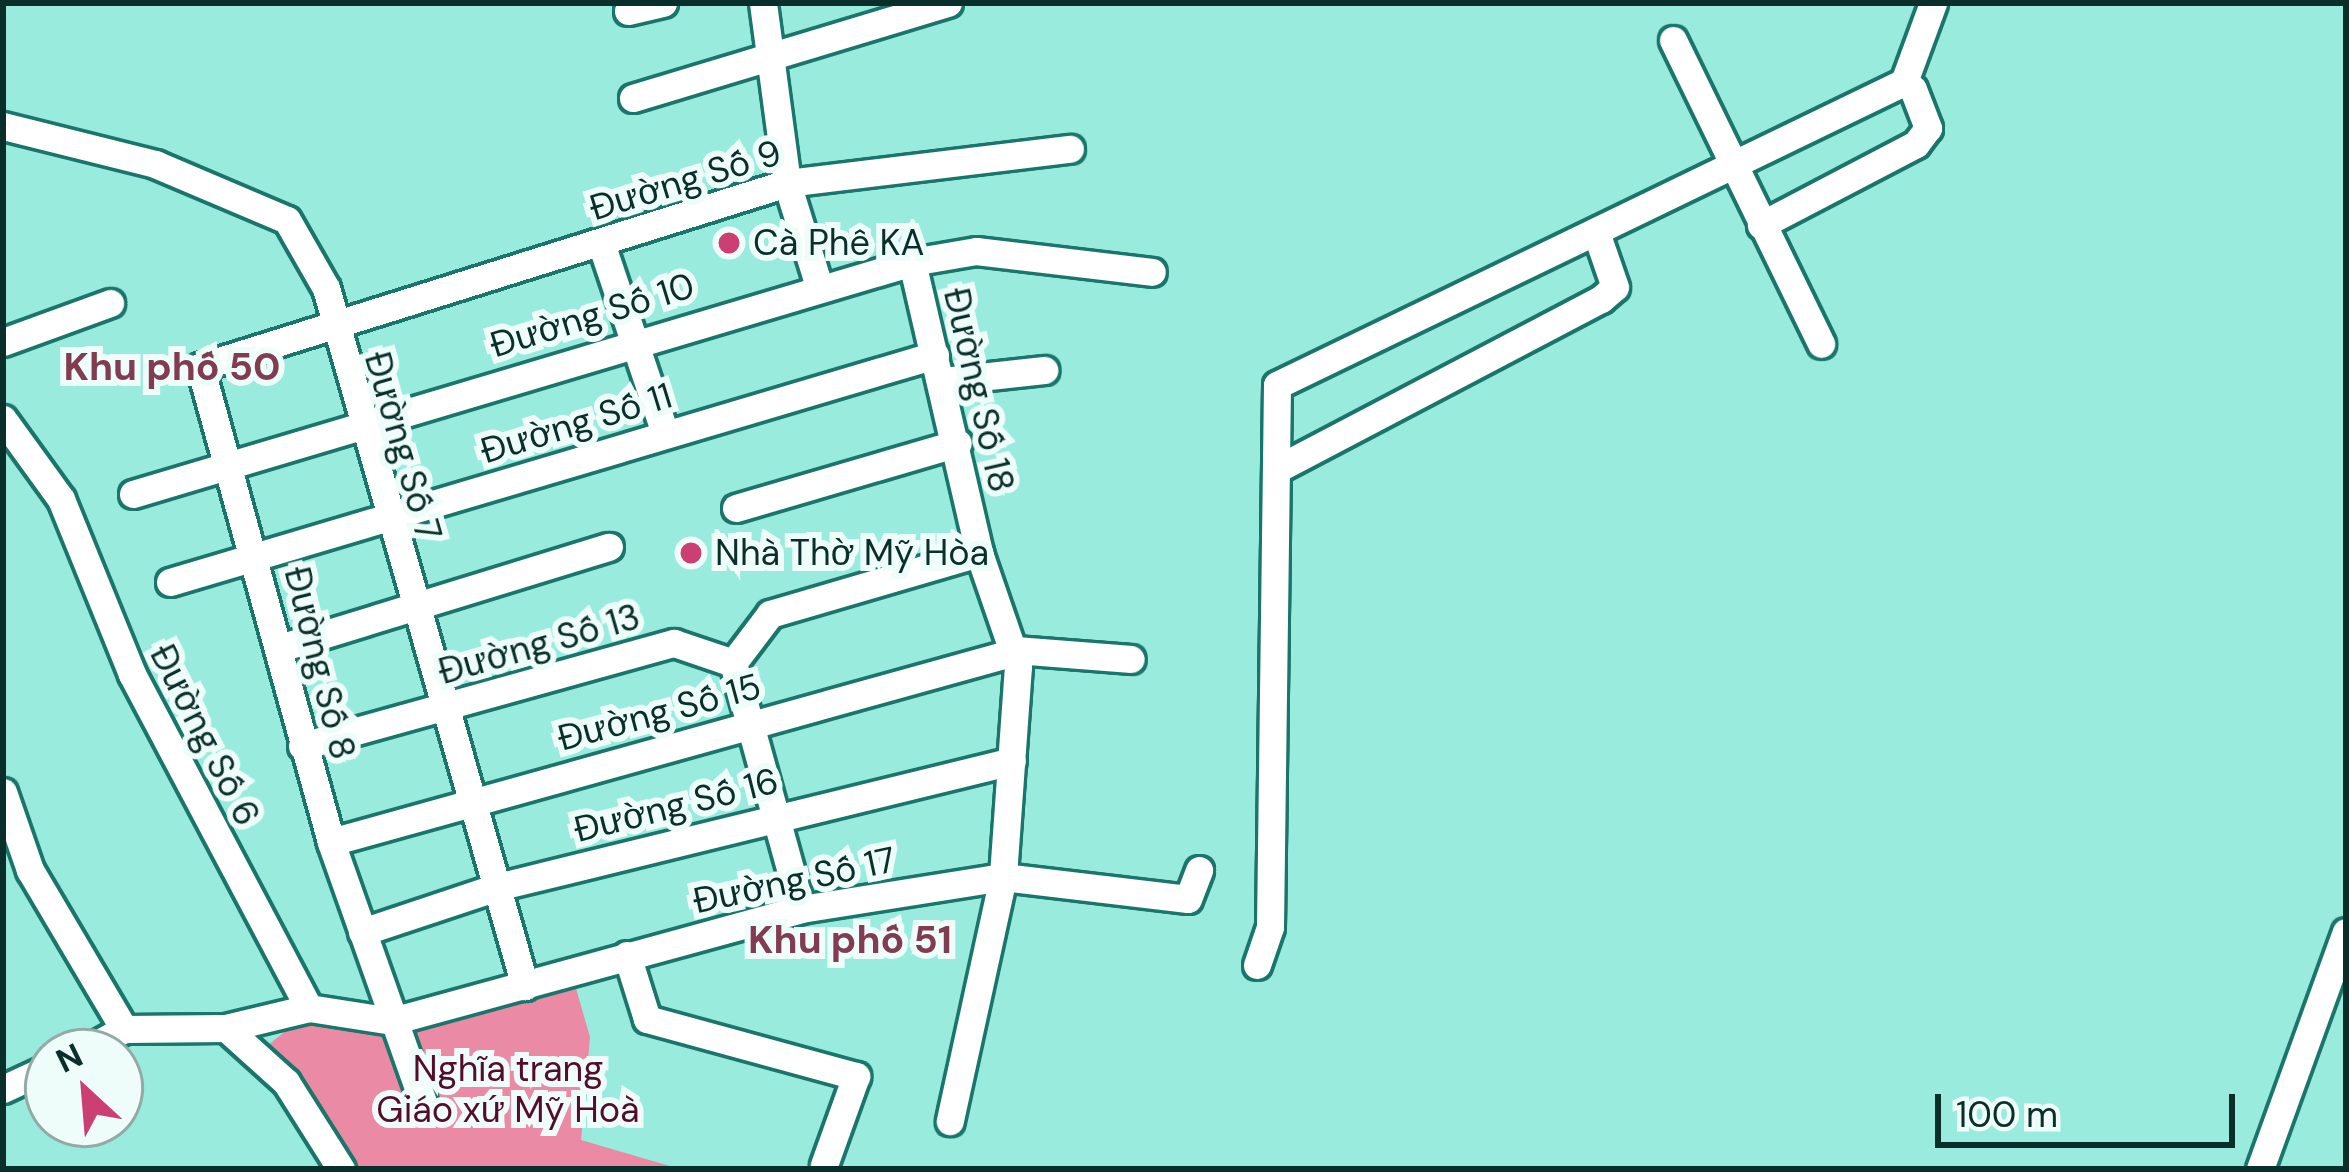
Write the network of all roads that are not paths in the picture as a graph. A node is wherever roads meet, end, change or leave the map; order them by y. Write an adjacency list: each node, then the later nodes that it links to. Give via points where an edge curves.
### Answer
1 (663, 3): 5 (street)
2 (763, 3): 7 (street)
3 (948, 3): 7 (street)
4 (1933, 3): 8 (street)
5 (628, 11)
6 (1673, 40): 12 (street)
7 (770, 54): 9 (street); 13 (street)
8 (1904, 82): 12 (street); 14 (street, via 1924,104 1916,144)
9 (633, 98)
10 (3, 126): 21 (street, Đường Số 7, via 155,164 287,220 326,288)
11 (1070, 149): 13 (street, Đường Số 9)
12 (1731, 164): 14 (street); 15 (street)
13 (788, 183): 16 (street, Đường Số 9); 19 (street)
14 (1761, 225): 24 (street)
15 (1596, 232): 32 (street, via 1277,385); 32 (street, via 1615,287 1601,299)
16 (601, 243): 21 (street, Đường Số 9); 22 (street)
17 (912, 262): 18 (street, Đường Số 10, via 976,251); 19 (street, Đường Số 10); 25 (street, Đường Số 18)
18 (1152, 272)
19 (818, 283): 22 (street, Đường Số 10)
20 (110, 303): 23 (street)
21 (331, 327): 28 (street, Đường Số 7); 31 (street, Đường Số 8, via 200,368)
22 (637, 340): 28 (street, Đường Số 10); 29 (street)
23 (3, 342)
24 (1821, 344)
25 (939, 368): 26 (street, Đường Số 11); 29 (street, Đường Số 11); 30 (street, Đường Số 18)
26 (1044, 370)
27 (3, 419): 62 (street, Đường Số 6, via 61,499 132,674)
28 (358, 422): 31 (street, Đường Số 10); 35 (street, Đường Số 7)
29 (664, 433): 35 (street, Đường Số 11)
30 (958, 443): 34 (street); 37 (street, Đường Số 18)
31 (232, 459): 33 (street, Đường Số 10); 38 (street, Đường Số 8)
32 (1277, 469): 60 (street, via 1270,927)
33 (133, 494)
34 (736, 508)
35 (387, 517): 38 (street, Đường Số 11); 40 (street, Đường Số 7)
36 (609, 547): 40 (street)
37 (979, 553): 42 (street, Đường Số 18); 44 (street, via 770,614)
38 (256, 556): 39 (street, Đường Số 11); 41 (street, Đường Số 8)
39 (170, 582)
40 (413, 610): 41 (street); 45 (street, Đường Số 7)
41 (283, 647): 47 (street, Đường Số 8)
42 (1011, 652): 43 (street); 46 (street, Đường Số 15); 48 (street, Đường Số 18)
43 (1131, 659)
44 (733, 663): 45 (street, Đường Số 13, via 674,643); 46 (street)
45 (446, 708): 47 (street, Đường Số 13); 50 (street, Đường Số 7)
46 (750, 725): 50 (street, Đường Số 15); 51 (street)
47 (302, 746): 52 (street, Đường Số 8)
48 (1012, 761): 51 (street, Đường Số 16); 54 (street, Đường Số 18)
49 (3, 792): 64 (street, via 30,870)
50 (470, 801): 52 (street, Đường Số 15); 55 (street, Đường Số 7)
51 (776, 816): 55 (street, Đường Số 16); 56 (street)
52 (331, 842): 57 (street, Đường Số 8)
53 (1199, 870): 54 (street, Đường Số 17, via 1188,899 1148,902)
54 (1003, 877): 56 (street, Đường Số 17); 68 (street, Đường Số 18)
55 (497, 887): 57 (street, Đường Số 16); 61 (street, Đường Số 7)
56 (801, 909): 59 (street, Đường Số 17)
57 (362, 932): 63 (street, Đường Số 8)
58 (2346, 932): 71 (street)
59 (627, 955): 61 (street, Đường Số 17); 69 (street, via 647,1019 856,1076)
60 (1257, 965)
61 (525, 986): 63 (street, Đường Số 17)
62 (309, 1008): 63 (street); 65 (street)
63 (392, 1021): 67 (street, Đường Số 8)
64 (123, 1028)
65 (226, 1028): 66 (street); 70 (street, via 286,1082)
66 (144, 1029)
67 (424, 1105)
68 (950, 1120)
69 (824, 1166)
70 (341, 1169)
71 (2260, 1169)

